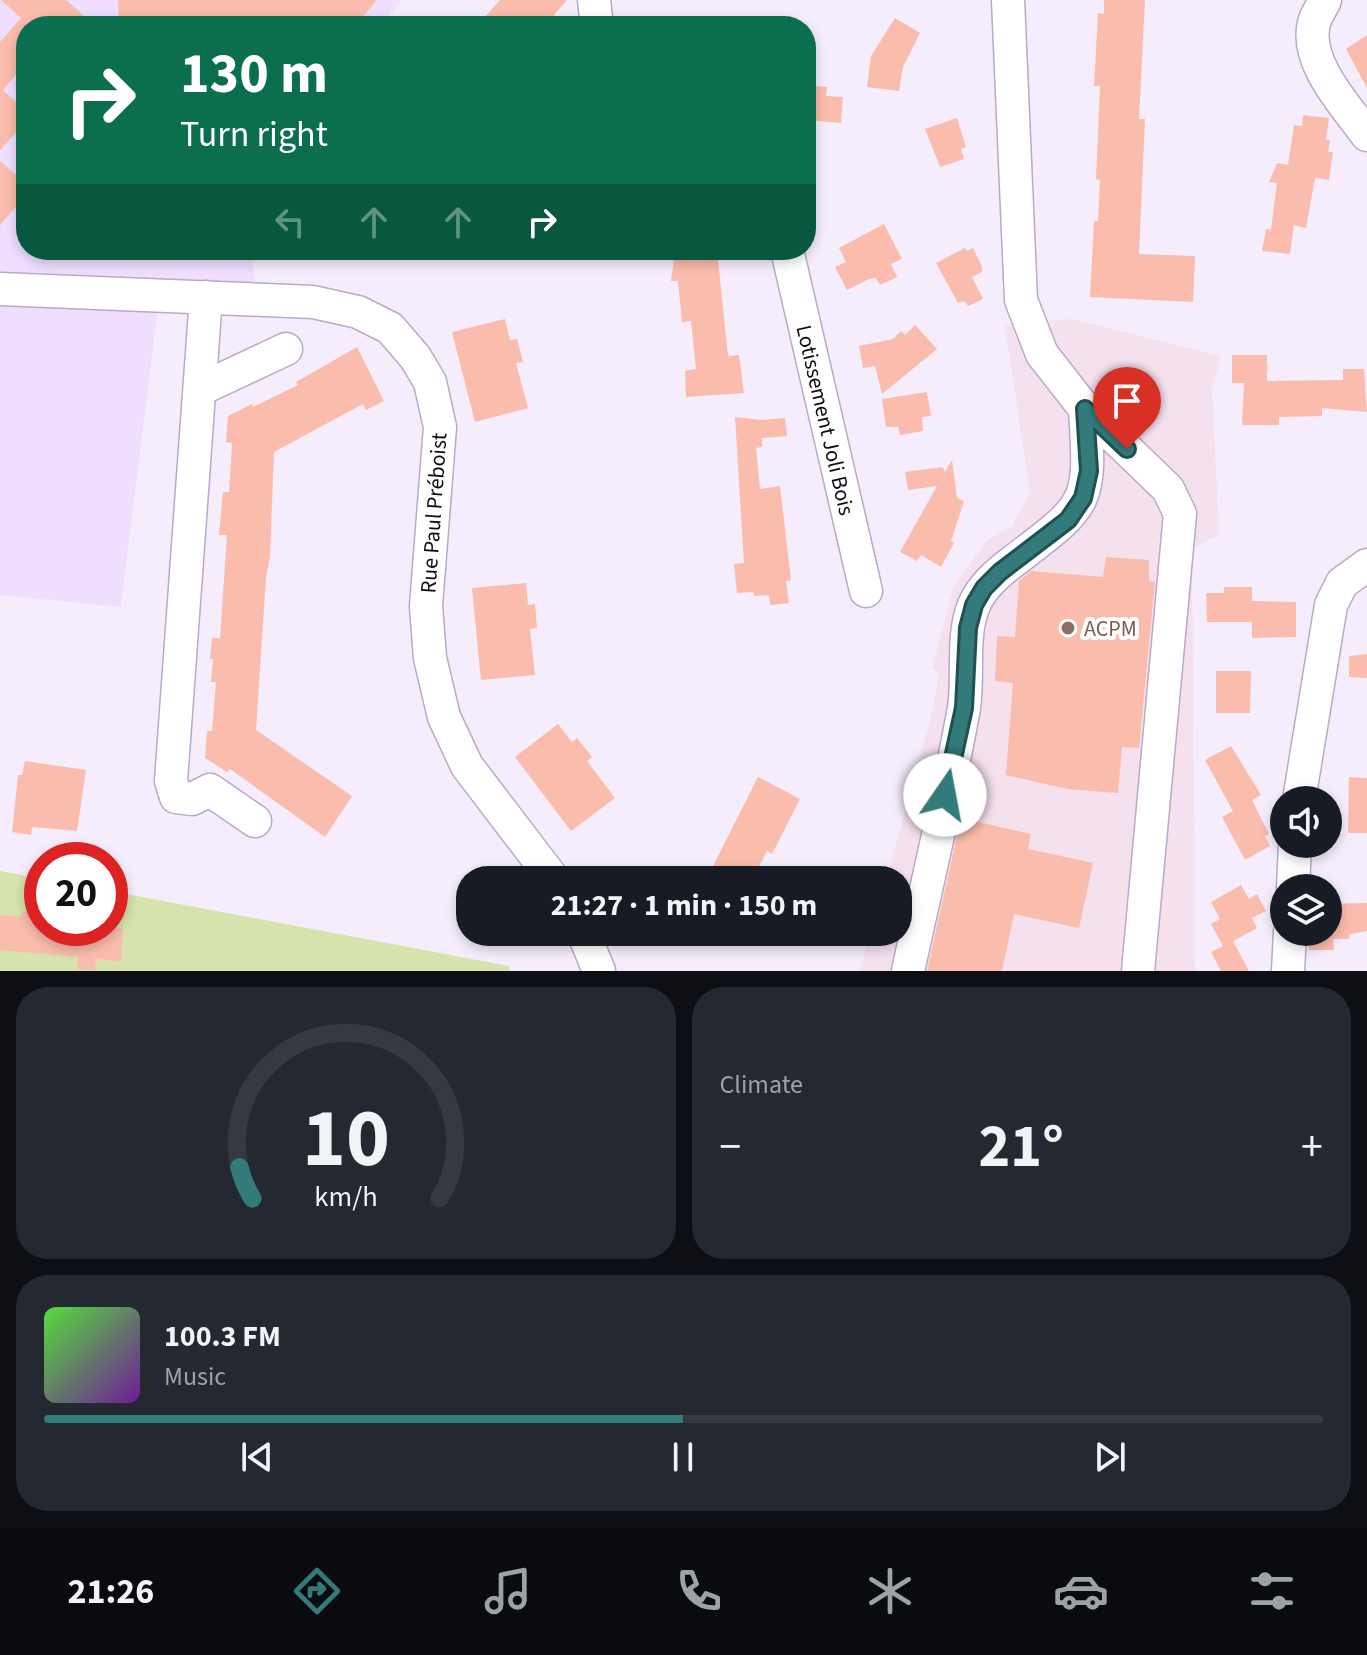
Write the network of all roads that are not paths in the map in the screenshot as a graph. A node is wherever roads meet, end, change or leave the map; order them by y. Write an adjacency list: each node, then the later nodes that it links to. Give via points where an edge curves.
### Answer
1 (1008, 0): 9 (street, via 1021,300 1042,354)
2 (1325, 0): 3 (street, via 1314,24 1314,50)
3 (1367, 135)
4 (789, 260): 11 (street, Lotissement Joli Bois)
5 (0, 289): 6 (street, Rue Paul Préboist)
6 (206, 297): 8 (street); 14 (street, Rue Paul Préboist, via 313,302 358,312 390,328 430,382 440,427 426,606 430,658 444,717 467,766)
7 (286, 349): 8 (street)
8 (201, 389): 13 (street, via 171,781 176,797 192,799 210,790)
9 (1085, 409): 18 (street, via 1089,471 1083,498 1068,520 1000,572 974,605 964,708); 19 (street, via 1168,489 1180,514)
10 (1367, 565): 12 (street, via 1342,583 1331,605)
11 (866, 591)
12 (1301, 786)
13 (255, 821)
14 (543, 866)
15 (589, 946): 17 (street)
16 (1289, 946): 20 (street)
17 (599, 971)
18 (908, 971)
19 (1138, 971)
20 (1288, 971)

